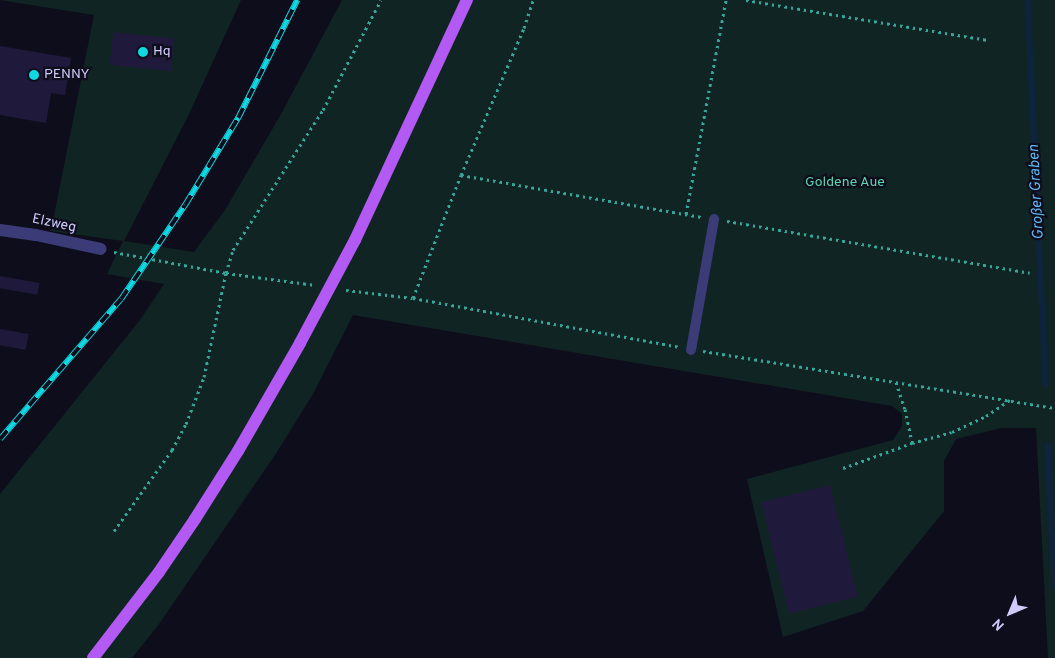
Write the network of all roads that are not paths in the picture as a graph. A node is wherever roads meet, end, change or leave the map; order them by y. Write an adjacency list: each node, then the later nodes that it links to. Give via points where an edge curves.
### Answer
1 (467, 0): 6 (main road, bridge, via 355,240 300,343 195,519)
2 (714, 219): 5 (lane)
3 (0, 230): 4 (street, Elzweg)
4 (101, 250)
5 (691, 350)
6 (94, 658)

